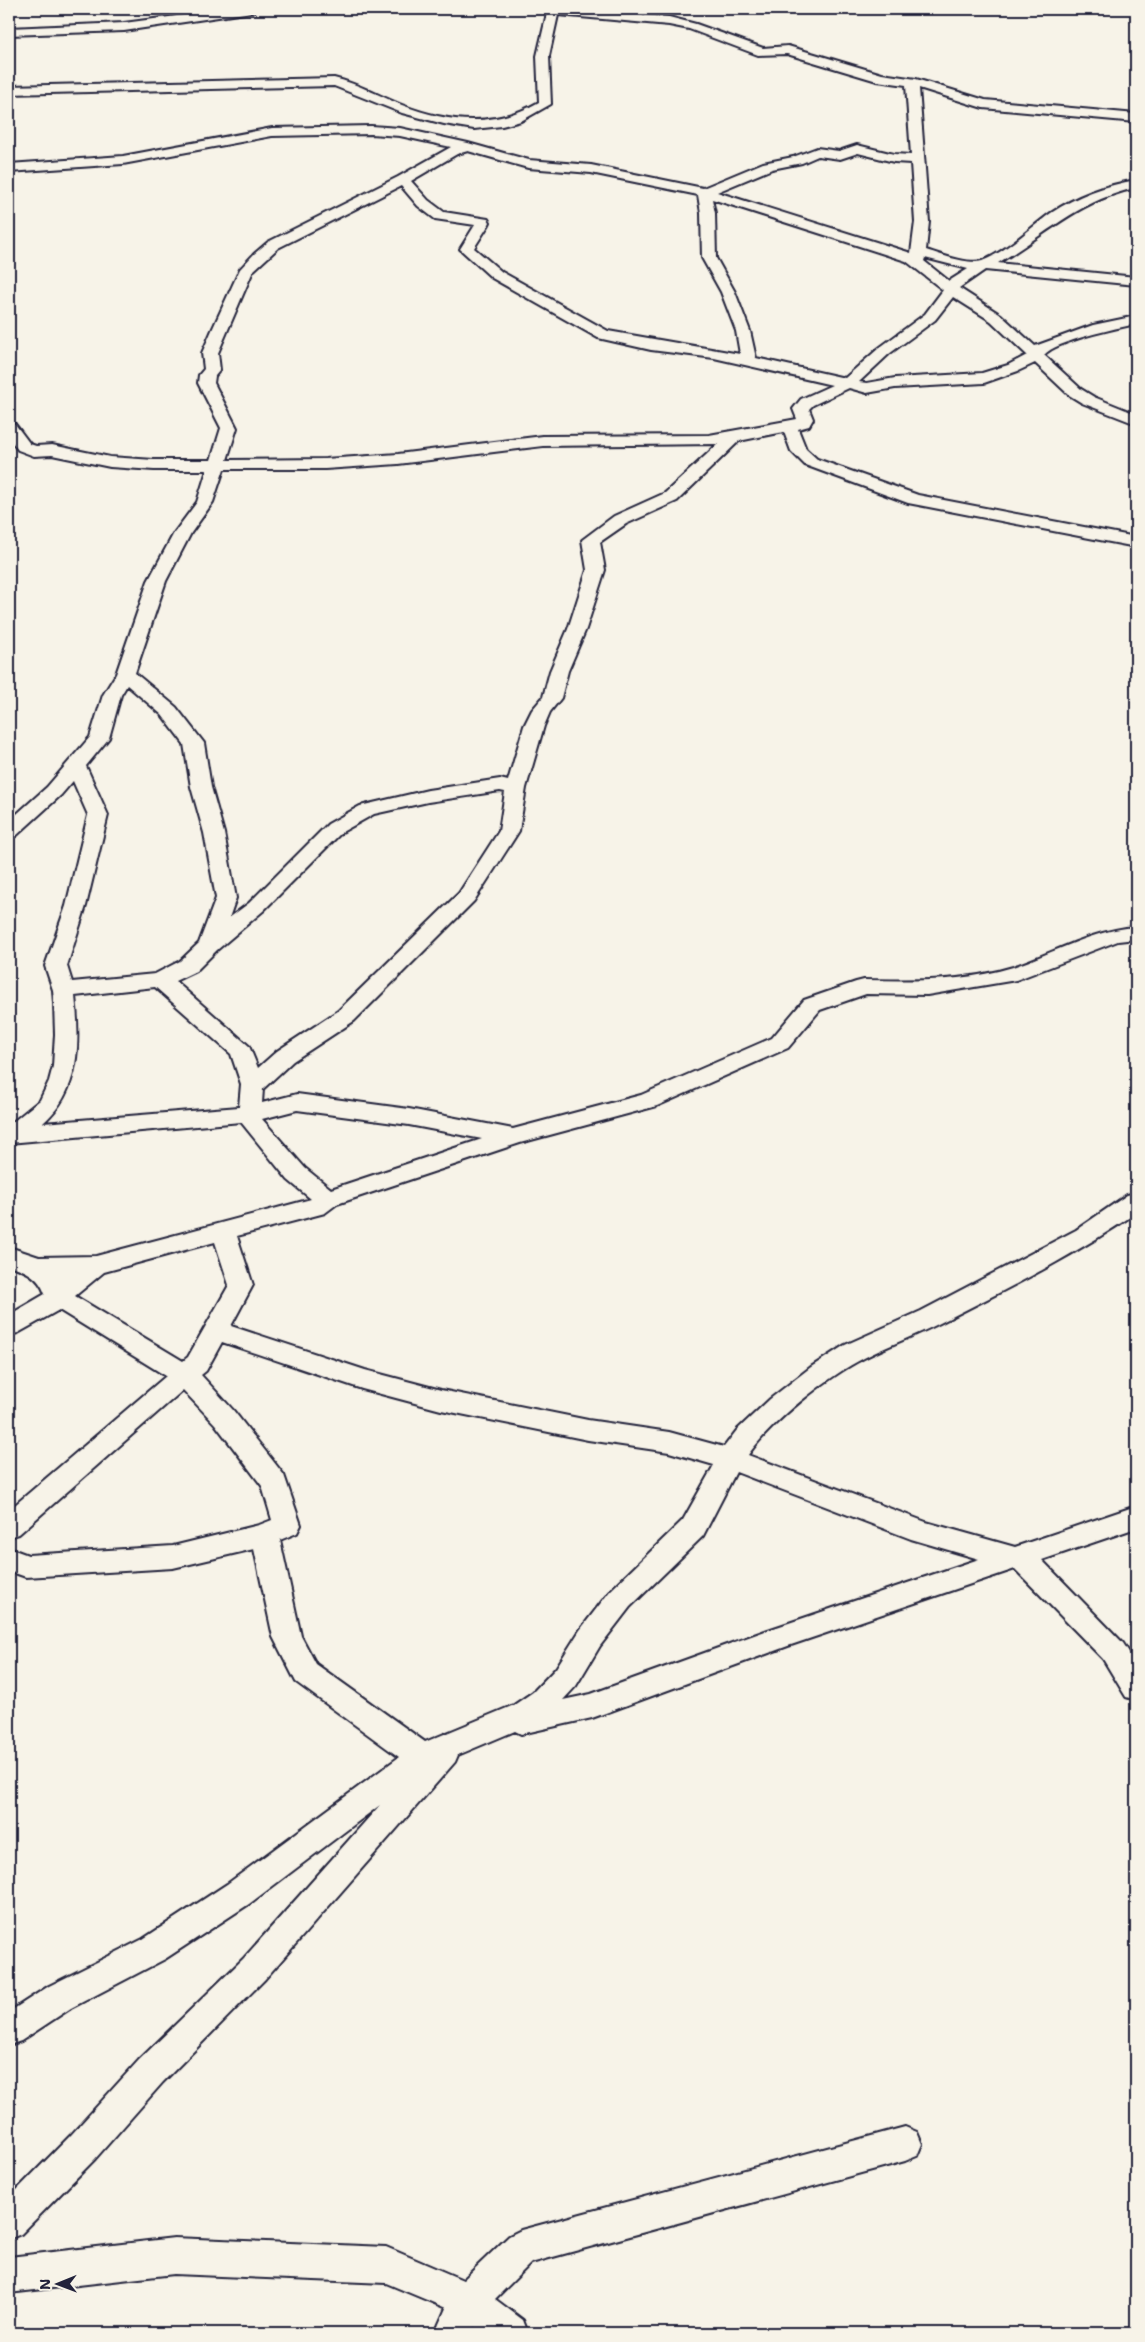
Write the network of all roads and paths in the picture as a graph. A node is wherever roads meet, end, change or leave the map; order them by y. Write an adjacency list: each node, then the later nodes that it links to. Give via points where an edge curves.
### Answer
1 (252, 9): 3 (street, via 124,27)
2 (554, 10): 4 (street, via 669,21 692,26 762,52 788,50 881,78); 7 (street, via 543,56 545,104 514,121 496,125)
3 (9, 32)
4 (912, 82): 6 (street, via 966,100 1000,107); 9 (street)
5 (9, 90): 7 (street, via 334,82 396,107)
6 (1136, 118)
7 (458, 124): 8 (street)
8 (468, 146): 10 (street, via 400,132 272,132 123,160); 11 (street, via 452,151); 13 (street, via 528,164 591,168)
9 (918, 160): 13 (street, via 857,149 829,156 816,152 768,166); 14 (street, via 922,222)
10 (9, 168)
11 (403, 180): 20 (street, via 423,203 440,216 483,222 471,237 467,249 497,275 577,321 603,334); 26 (street, via 273,245 247,269 210,354 212,370 206,383 229,428)
12 (1136, 184): 15 (street, via 1109,189 1058,214 1018,245)
13 (704, 192): 14 (street); 20 (street, via 709,258 728,292)
14 (918, 257): 15 (street); 17 (street)
15 (980, 267): 16 (street); 17 (street)
16 (1136, 281)
17 (950, 289): 19 (street, via 996,318); 21 (street, via 930,318 884,351)
18 (1136, 320): 19 (street, via 1060,341 1041,349)
19 (1036, 356): 21 (street, via 984,378 895,383 867,388); 22 (street, via 1075,392)
20 (749, 362): 21 (street)
21 (850, 382): 23 (street, via 807,402 801,409 805,419 803,423)
22 (1136, 419)
23 (789, 425): 25 (street); 27 (street, via 799,451 810,462 914,498)
24 (9, 427): 26 (street, via 24,447 34,451 52,450 110,462)
25 (734, 437): 26 (street, via 542,442 356,462); 30 (street, via 672,497 620,520 591,540 596,570 552,698 541,710 534,726)
26 (216, 465): 28 (street, via 205,502 183,532 157,581)
27 (1136, 542)
28 (125, 674): 29 (street, via 112,695 99,738); 33 (street, via 169,712 194,743 226,898)
29 (76, 766): 31 (street); 35 (street, via 98,816 76,906 56,966)
30 (516, 788): 33 (street, via 500,785 367,810 335,828 256,907); 36 (street, via 509,831 467,897 346,1016 285,1056)
31 (9, 832)
32 (1136, 933): 39 (street, via 1115,935 1016,973 927,988 864,987 812,1005 780,1043 649,1101)
33 (209, 946): 34 (street, via 188,966)
34 (160, 980): 35 (street); 36 (street, via 241,1051)
35 (64, 990): 38 (street, via 67,1033 59,1086 49,1105)
36 (252, 1087): 37 (street)
37 (250, 1114): 38 (street); 39 (street, via 297,1102 409,1117); 40 (street, via 250,1119 293,1170 316,1192)
38 (11, 1134)
39 (512, 1137): 40 (street)
40 (329, 1198): 42 (street, via 316,1207)
41 (1136, 1201): 50 (street, via 1085,1236 930,1317 854,1352 820,1374 759,1425)
42 (223, 1230): 45 (street); 48 (street, via 241,1285)
43 (9, 1256): 44 (street)
44 (38, 1266): 45 (street); 46 (street, via 54,1281)
45 (96, 1266): 46 (street, via 73,1282)
46 (59, 1298): 47 (street); 49 (street)
47 (9, 1326)
48 (216, 1331): 49 (street, via 197,1364); 50 (street, via 362,1379 441,1400 588,1430 669,1442)
49 (185, 1375): 52 (street); 53 (street, via 224,1417 274,1482 287,1525)
50 (730, 1458): 54 (street, via 921,1531); 57 (street, via 694,1528 620,1599 566,1677 543,1701)
51 (1136, 1517): 54 (street)
52 (9, 1526)
53 (265, 1535): 55 (street, via 174,1557 26,1566); 58 (street, via 287,1637 306,1672)
54 (1012, 1557): 56 (street, via 1026,1561 1113,1651); 57 (street, via 592,1706)
55 (9, 1559)
56 (1135, 1684)
57 (502, 1724): 58 (street)
58 (436, 1751): 59 (street, via 340,1816 238,1894 154,1949 60,1997); 61 (street, via 254,1969 151,2071 83,2147)
59 (9, 2030)
60 (906, 2144): 63 (street, via 521,2248)
61 (9, 2222)
62 (9, 2275): 63 (street, via 174,2256 386,2265)
63 (468, 2300): 64 (street); 65 (street)
64 (453, 2333)
65 (510, 2333)

